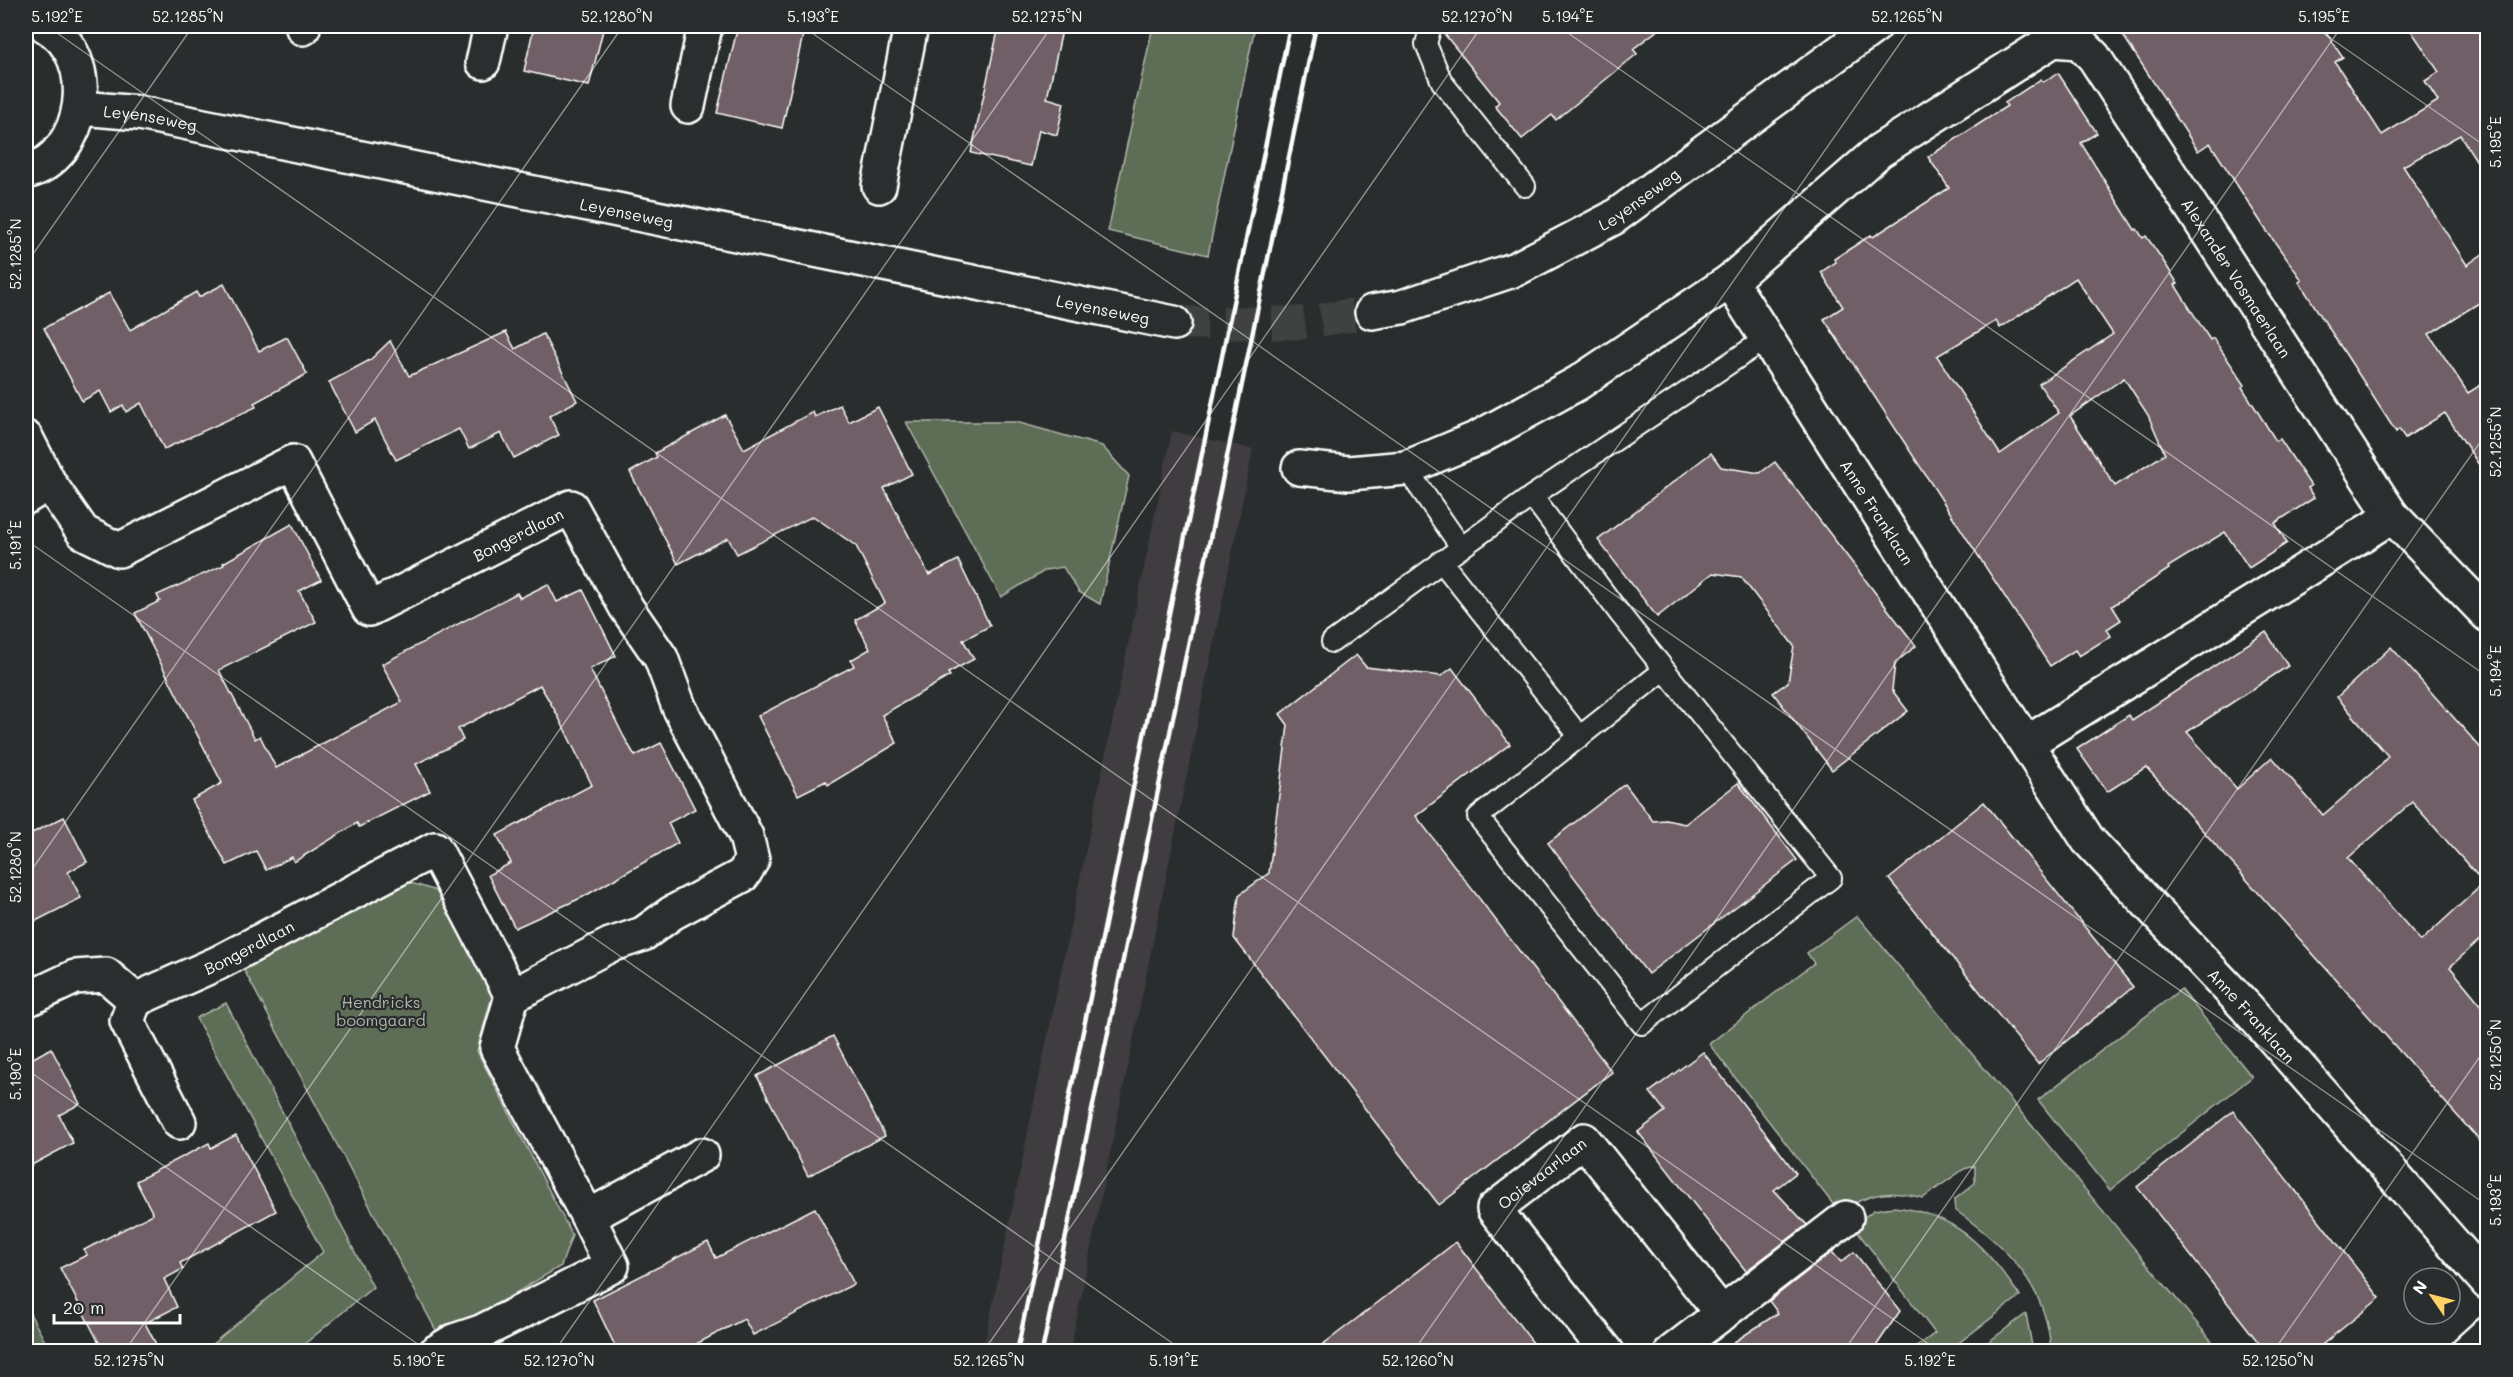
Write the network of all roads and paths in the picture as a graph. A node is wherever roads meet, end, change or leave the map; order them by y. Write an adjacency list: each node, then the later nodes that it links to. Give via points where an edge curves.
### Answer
1 (46, 26): 10 (street, via 72,54 82,90)
2 (491, 26): 8 (street)
3 (705, 26): 9 (street)
4 (911, 26): 12 (street)
5 (1431, 26): 13 (lane, via 1426,44 1442,82)
6 (1875, 26): 15 (street, Leyenseweg, via 1613,218 1516,268 1455,291)
7 (2082, 34): 14 (street, Alexander Vosmaerlaan, via 2053,40 1879,151); 23 (street, Alexander Vosmaerlaan)
8 (483, 62)
9 (688, 106)
10 (81, 108): 11 (street, via 74,129 59,151); 16 (street, Leyenseweg, via 139,113)
11 (26, 172)
12 (879, 186)
13 (1525, 186)
14 (1730, 281): 17 (street, Anne Franklaan); 20 (street, via 1578,384 1478,438)
15 (1372, 312)
16 (1174, 323)
17 (1767, 338): 22 (lane); 30 (street, Anne Franklaan)
18 (26, 438): 21 (street, Bongerdlaan)
19 (1299, 468): 20 (street, via 1349,473)
20 (1406, 468): 24 (lane)
21 (37, 490): 31 (street, Bongerdlaan, via 83,532 119,550 293,462 369,609 572,507 626,607 661,658 679,707 746,836 752,860 743,875 672,913 643,934 610,945)
22 (1532, 496): 24 (lane); 28 (lane)
23 (2392, 516): 26 (street); 30 (street)
24 (1461, 547): 25 (lane)
25 (1441, 561): 27 (lane); 29 (lane)
26 (2487, 615)
27 (1332, 642)
28 (1664, 670): 29 (lane); 29 (lane, via 1831,878 1642,1024 1478,817)
29 (1580, 737)
30 (2027, 743): 38 (street, Anne Franklaan, via 2088,840 2246,1007)
31 (512, 996): 33 (street, Bongerdlaan, via 435,849 218,963); 36 (street, via 497,1048)
32 (26, 999): 33 (street, via 75,977 106,975)
33 (135, 1000): 34 (street, via 127,1021)
34 (179, 1122)
35 (702, 1155): 36 (street)
36 (588, 1217): 41 (street, via 612,1266)
37 (1846, 1218): 39 (street)
38 (2487, 1283)
39 (1722, 1314): 42 (street, Ooievaarlaan, via 1584,1140 1494,1209); 43 (street)
40 (2487, 1333): 44 (street)
41 (436, 1352)
42 (1606, 1352)
43 (1672, 1352)
44 (2467, 1352)

